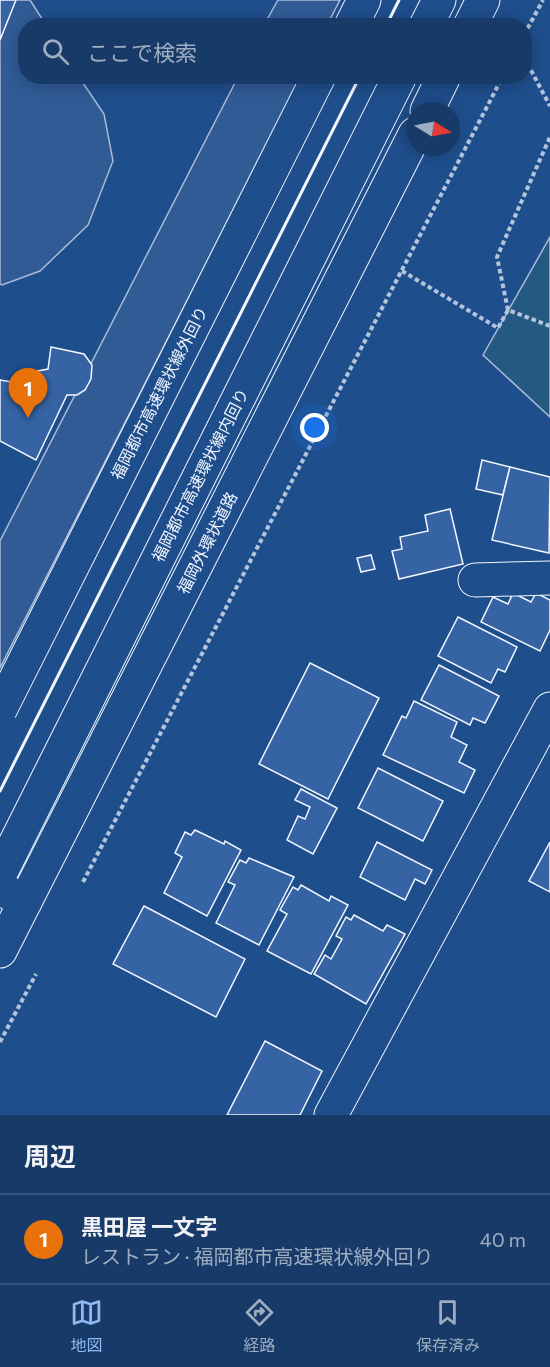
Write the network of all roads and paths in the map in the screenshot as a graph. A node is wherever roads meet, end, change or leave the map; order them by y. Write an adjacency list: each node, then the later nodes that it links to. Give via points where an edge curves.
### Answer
1 (357, 0): 6 (main road)
2 (364, 0): 7 (main road)
3 (439, 0): 8 (main road)
4 (483, 0): 9 (main road)
5 (543, 0): 10 (path)
6 (348, 18)
7 (355, 18)
8 (430, 18)
9 (474, 18)
10 (532, 21)
11 (532, 71): 18 (path)
12 (315, 84): 26 (main road, 福岡都市高速環状線外回り, bridge)
13 (320, 84): 26 (main road)
14 (396, 84): 29 (main road, 福岡都市高速環状線内回り)
15 (440, 84): 17 (main road)
16 (499, 84): 21 (path)
17 (431, 102)
18 (550, 106)
19 (550, 137): 22 (path, via 497,256)
20 (406, 151): 31 (main road, 福岡外環状道路)
21 (402, 271): 22 (path, via 498,328); 30 (path)
22 (508, 310): 23 (path)
23 (550, 326)
24 (550, 578): 25 (main road)
25 (475, 580)
26 (0, 709)
27 (550, 709): 28 (main road)
28 (542, 745): 35 (main road)
29 (0, 874)
30 (83, 884)
31 (13, 895): 32 (main road, 福岡外環状道路)
32 (0, 951)
33 (39, 968): 34 (path)
34 (0, 1042)
35 (331, 1115)

